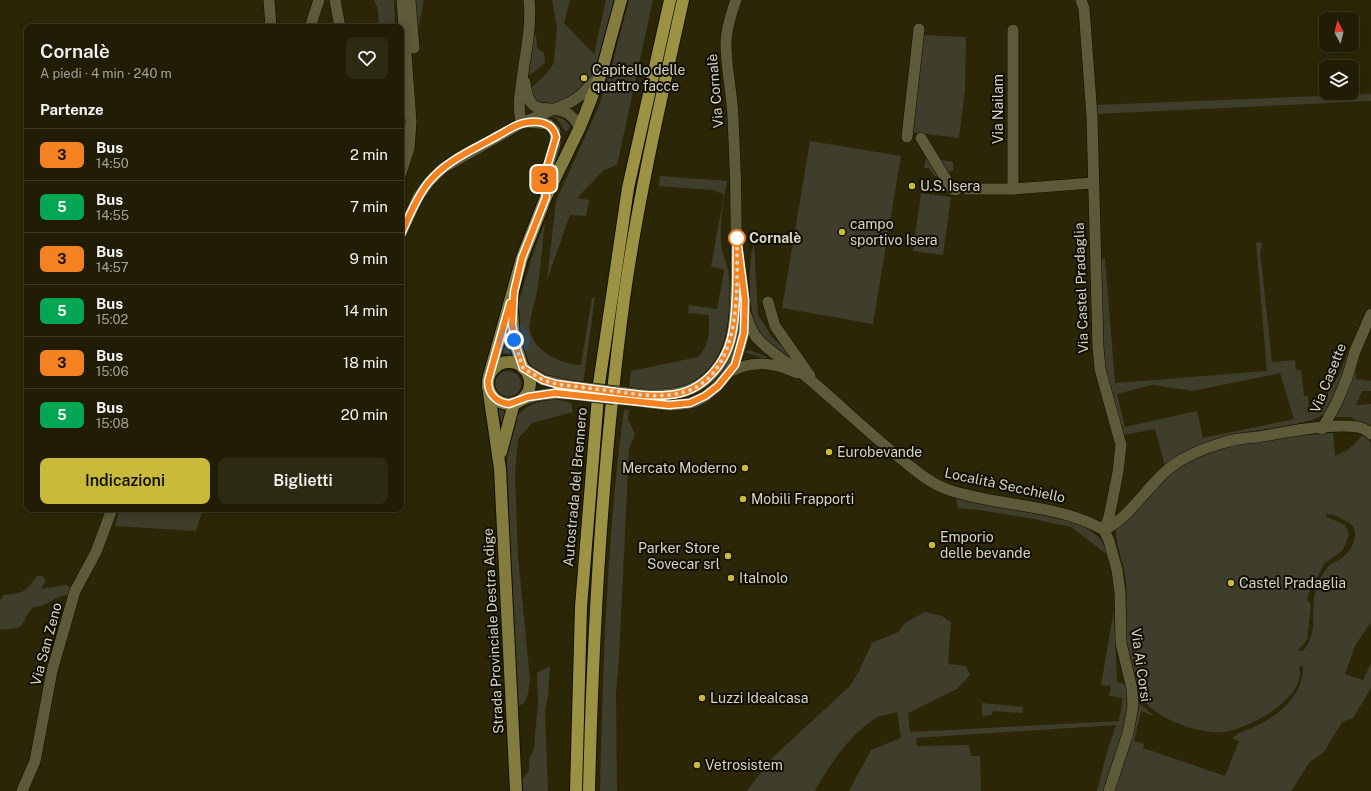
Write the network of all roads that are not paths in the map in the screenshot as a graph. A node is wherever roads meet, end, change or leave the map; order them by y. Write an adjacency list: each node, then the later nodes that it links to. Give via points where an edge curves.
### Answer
1 (269, 0): 12 (street)
2 (319, 0): 13 (street)
3 (335, 0): 14 (street)
4 (402, 0): 15 (street)
5 (410, 0): 19 (street)
6 (529, 0): 20 (street)
7 (621, 0): 21 (main road, Strada Provinciale Destra Adige)
8 (670, 0): 56 (highway, Autostrada del Brennero, via 628,188 599,384 581,607)
9 (683, 0): 57 (highway, Autostrada del Brennero, via 642,193 624,297 611,404 595,602)
10 (736, 0): 32 (street, Via Cornalè, via 726,43 733,115)
11 (1081, 0): 28 (street, Via Castel Pradaglia, via 1086,29 1092,116)
12 (271, 24)
13 (311, 24)
14 (339, 24)
15 (404, 24)
16 (404, 28): 27 (street, via 411,127)
17 (919, 29): 25 (street)
18 (1013, 30): 29 (street, Via Nailam)
19 (414, 48)
20 (524, 67): 22 (street, via 530,102 536,107); 23 (street, via 519,111)
21 (601, 74): 22 (street, via 581,96); 24 (main road, Strada Provinciale Destra Adige)
22 (550, 110): 23 (street); 24 (street, via 568,113)
23 (522, 123): 30 (street, via 548,124 555,131 555,144 544,177); 31 (street, via 443,168 428,182 418,197)
24 (580, 127): 30 (main road, Strada Provinciale Destra Adige)
25 (907, 137)
26 (921, 138): 29 (street, via 952,190)
27 (404, 166)
28 (1093, 183): 29 (street); 53 (street, Via Castel Pradaglia, via 1100,369 1121,445 1109,517)
29 (1013, 189)
30 (546, 197): 33 (main road, Strada Provinciale Destra Adige, via 522,258)
31 (404, 227)
32 (737, 238): 35 (street); 37 (street)
33 (514, 292): 42 (main road, Strada Provinciale Destra Adige, via 512,332); 44 (main road, Strada Provinciale Destra Adige)
34 (768, 302): 45 (street, via 775,326)
35 (745, 312): 38 (street, Località Secchiello, via 756,338); 39 (street)
36 (1371, 314): 49 (street, Via Casette, via 1336,404)
37 (733, 331): 39 (street); 40 (street)
38 (765, 346): 39 (street, via 750,345); 45 (street, Località Secchiello)
39 (740, 348): 40 (street, via 734,350); 41 (street, Località Secchiello); 43 (street, via 735,365)
40 (722, 362): 47 (street, via 704,382 687,391)
41 (766, 364): 43 (street, Località Secchiello, via 748,364); 45 (street, Località Secchiello, via 790,370)
42 (523, 368): 44 (main road, via 507,362 496,366); 46 (street, via 543,380); 48 (main road, via 530,385 528,391)
43 (730, 371): 47 (street, via 712,391 690,403 669,405)
44 (489, 381): 48 (main road, via 495,399 504,403); 51 (main road, Strada Provinciale Destra Adige)
45 (815, 383): 53 (street, Località Secchiello, via 888,449 934,485 951,491 1066,513)
46 (569, 390): 47 (street, bridge); 48 (street, via 528,397)
47 (644, 399)
48 (517, 402): 51 (main road, Strada Provinciale Destra Adige, via 504,435)
49 (1322, 428): 50 (street, Via Casette, via 1358,427); 53 (street, via 1224,442 1195,453 1172,466 1122,518)
50 (1371, 434)
51 (500, 470): 55 (main road, Strada Provinciale Destra Adige)
52 (111, 512): 54 (street, Via San Zeno, via 96,552 75,591 52,670 35,761)
53 (1104, 530): 58 (street, Via Ai Corsi, via 1118,577 1121,643 1132,689 1133,706 1128,733)
54 (22, 791)
55 (516, 791)
56 (576, 791)
57 (589, 791)
58 (1109, 791)

